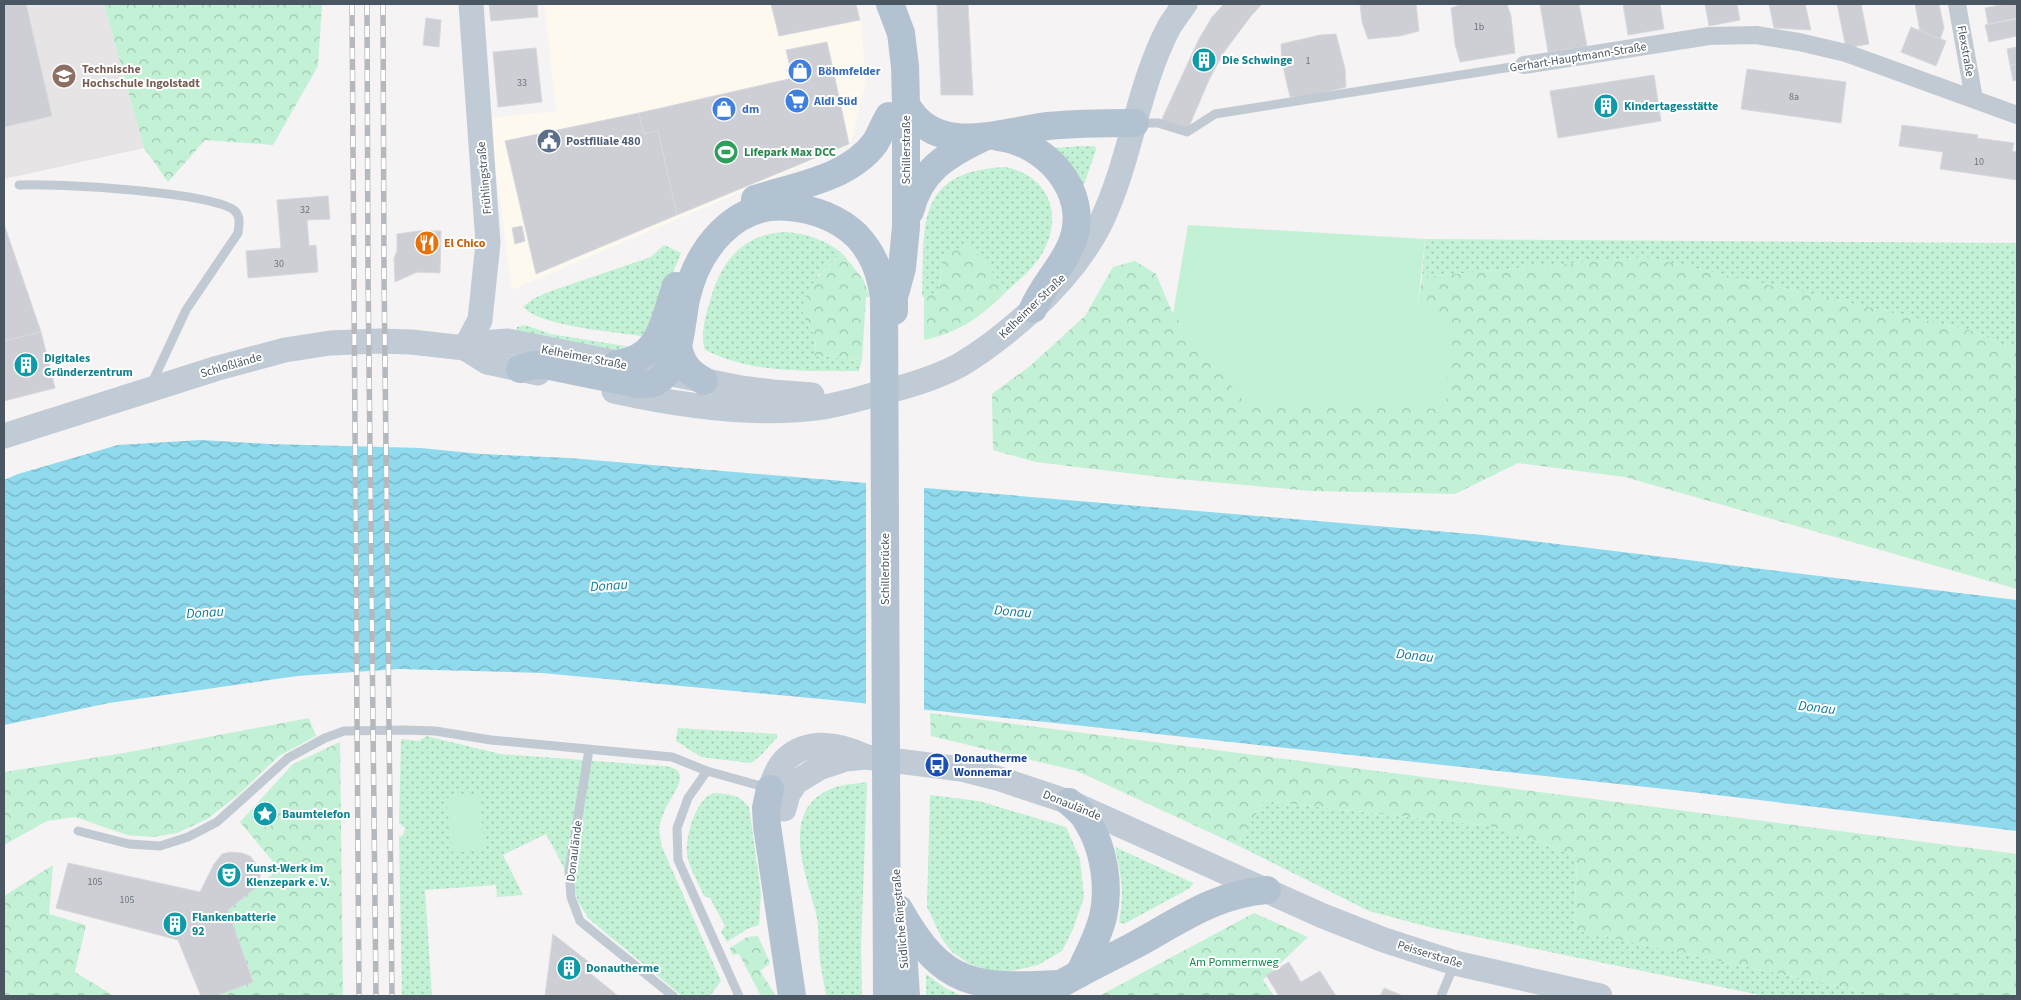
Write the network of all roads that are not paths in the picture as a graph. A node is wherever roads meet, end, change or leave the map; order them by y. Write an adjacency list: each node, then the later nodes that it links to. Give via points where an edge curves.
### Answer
1 (471, 4): 16 (street, Frühlingstraße, via 488,243 480,320)
2 (888, 4): 7 (main road, Schillerstraße, via 885,39)
3 (1185, 4): 9 (street, Kelheimer Straße, via 1169,27)
4 (1957, 4): 6 (street, Flexstraße)
5 (1524, 65): 6 (street, Gerhart-Hauptmann-Straße, via 1708,36 1756,35 1846,54); 9 (lane, Gerhart-Hauptmann-Straße, via 1215,114 1187,132 1158,123)
6 (1974, 99): 8 (street, Gerhart-Hauptmann-Straße)
7 (897, 110): 10 (main road, via 933,130 953,136); 12 (main road, Schillerstraße); 13 (main road, Schillerstraße); 17 (main road, via 875,143 852,166 726,211 694,244 649,351 635,361)
8 (2017, 114)
9 (1135, 123): 10 (main road, via 1067,124); 14 (street, Kelheimer Straße, via 1109,204 1089,244 1056,286)
10 (988, 137): 12 (main road, via 959,148 929,171 912,200); 14 (main road, via 1016,141 1040,152 1065,180 1074,201 1073,238 1067,254)
11 (19, 185): 21 (lane, via 141,191 197,199 228,206 236,212 238,233 186,310)
12 (906, 227): 13 (main road, Schillerstraße, via 902,268)
13 (889, 297): 15 (main road, via 874,260 844,225 799,208 759,209 738,216 729,223 716,236 703,258 686,299); 30 (main road, Schillerbrücke)
14 (1032, 309): 22 (street, Kelheimer Straße, via 997,341 959,365 920,382)
15 (678, 347): 19 (main road); 20 (main road, via 684,366)
16 (466, 348): 17 (street, Kelheimer Straße, via 478,343 508,342); 18 (street, Kelheimer Straße, via 487,362); 21 (street, Schloßlände, via 411,342 330,343 269,354)
17 (617, 364): 19 (street, Kelheimer Straße)
18 (520, 369): 19 (main road, via 545,365 648,384); 22 (street, Kelheimer Straße, via 671,402 735,409 800,410 834,406)
19 (666, 373): 20 (street, Kelheimer Straße)
20 (704, 381): 22 (street, Kelheimer Straße, via 773,392)
21 (148, 390): 23 (street, Schloßlände)
22 (865, 397)
23 (4, 436)
24 (589, 750): 26 (lane, via 672,757); 29 (lane, via 435,731 344,731 288,758 217,822 188,837 160,846 129,844); 35 (lane, Donaulände, via 569,871 570,897 580,921)
25 (866, 757): 27 (street, via 846,759 806,774 788,794); 27 (street, via 833,745 805,748 786,759 775,774); 28 (street, Donaulände, via 961,769)
26 (707, 771): 27 (lane); 36 (lane, via 688,798 677,828 678,860)
27 (777, 799): 37 (main road, via 766,808); 38 (main road, via 786,829)
28 (1069, 802): 31 (street, Donaulände); 34 (main road, via 1087,819 1105,878 1103,917 1098,936)
29 (78, 831)
30 (890, 842): 32 (main road, Südliche Ringstraße)
31 (1267, 890): 33 (street, Peisserstraße, via 1384,940); 34 (main road, via 1232,895 1211,903)
32 (893, 915): 34 (main road, via 910,927 938,962 955,974 998,985); 39 (main road, via 878,937); 40 (main road, Südliche Ringstraße); 41 (main road, Südliche Ringstraße)
33 (1455, 963): 42 (lane); 43 (street, Peisserstraße)
34 (1060, 985)
35 (673, 996)
36 (739, 996)
37 (792, 996)
38 (808, 996)
39 (876, 996)
40 (887, 996)
41 (906, 996)
42 (1441, 996)
43 (1600, 996)

